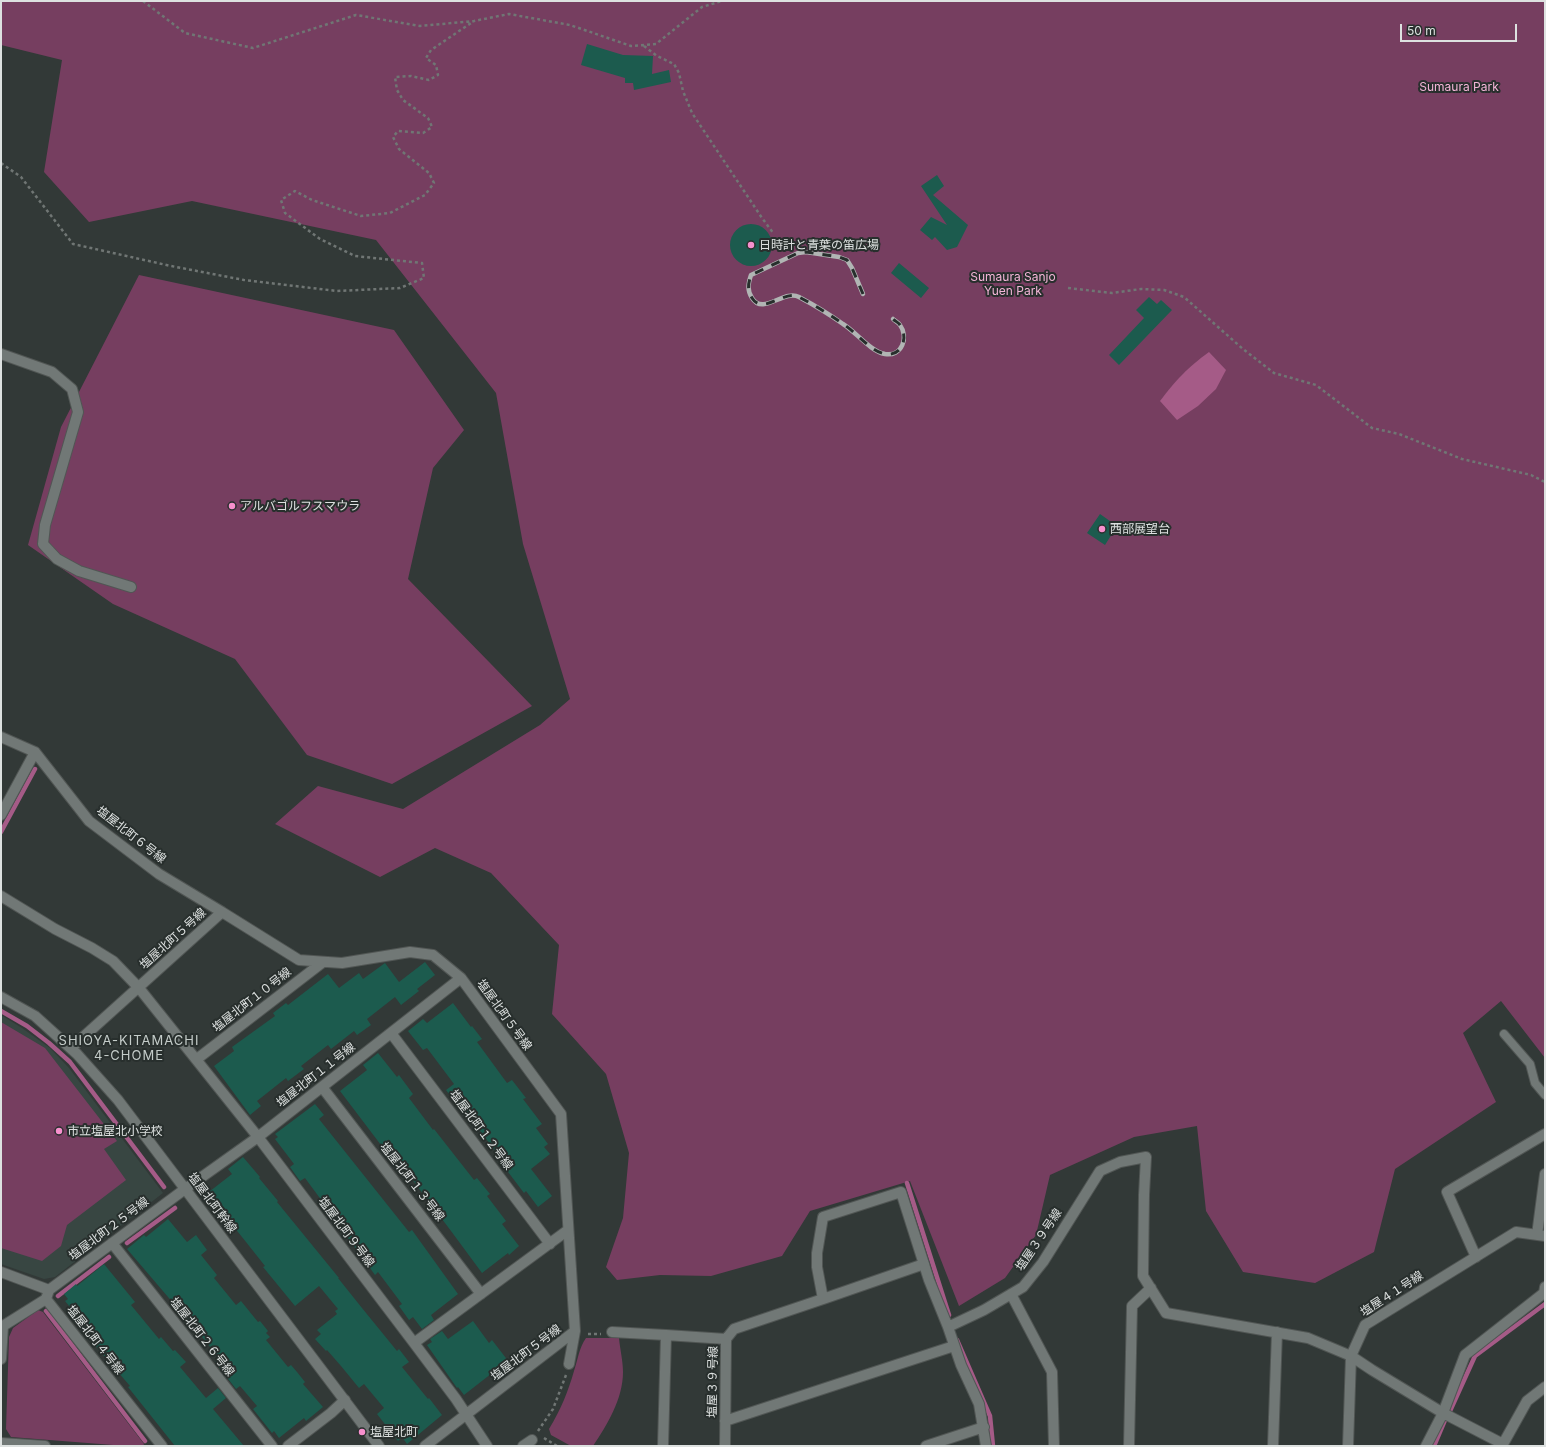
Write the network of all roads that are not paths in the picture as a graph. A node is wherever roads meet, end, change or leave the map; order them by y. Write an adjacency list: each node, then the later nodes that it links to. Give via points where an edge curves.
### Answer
1 (1, 354): 2 (street, via 52,372 72,389 78,412 45,524 43,544 57,559 79,571)
2 (131, 587)
3 (1, 737): 4 (street, 塩屋北町６号線)
4 (35, 752): 5 (street); 8 (street, 塩屋北町６号線, via 89,821 159,874)
5 (6, 796): 6 (street)
6 (1, 815)
7 (1, 896): 11 (street, via 113,961)
8 (222, 912): 9 (street, 塩屋北町５号線, via 299,960); 11 (street, 塩屋北町５号線)
9 (323, 962): 10 (street, 塩屋北町５号線, via 342,963 410,952 433,955); 16 (street, 塩屋北町１０号線)
10 (461, 978): 13 (street, 塩屋北町１１号線); 23 (street, 塩屋北町５号線, via 561,1114)
11 (139, 988): 15 (street, 塩屋北町５号線); 16 (street, 塩屋北町９号線)
12 (1, 997): 15 (street, 塩屋北町幹線, via 35,1016)
13 (391, 1033): 17 (street, 塩屋北町１１号線); 26 (street, 塩屋北町１２号線)
14 (1504, 1034): 18 (lane, via 1530,1064 1535,1083)
15 (71, 1048): 22 (street, 塩屋北町幹線, via 118,1100)
16 (197, 1059): 20 (street, 塩屋北町９号線)
17 (322, 1087): 20 (street, 塩屋北町１１号線); 33 (street, 塩屋北町１３号線)
18 (1545, 1095)
19 (1545, 1134): 27 (street, via 1447,1192)
20 (258, 1137): 22 (street, 塩屋北町１１号線); 42 (street, 塩屋北町９号線)
21 (1545, 1174): 24 (street)
22 (185, 1189): 25 (street, 塩屋北町２５号線); 48 (street, 塩屋北町幹線)
23 (568, 1230): 26 (street); 37 (street, 塩屋北町５号線)
24 (1541, 1236): 27 (street, 塩屋４１号線, via 1516,1232)
25 (112, 1243): 32 (street, 塩屋北町２５号線); 57 (street, 塩屋北町２６号線)
26 (550, 1244): 33 (street)
27 (1476, 1257): 44 (street, 塩屋４１号線, via 1365,1325)
28 (924, 1264): 35 (street, 塩屋３９号線); 35 (street, via 901,1192 823,1217 817,1253); 36 (street)
29 (1, 1272): 32 (street)
30 (1545, 1287): 49 (street, via 1544,1293 1465,1356)
31 (1151, 1288): 34 (street, 塩屋３９号線, via 1143,1276 1146,1157 1120,1162 1100,1171 1043,1262 1023,1288); 39 (street, via 1166,1313); 68 (street, via 1132,1306)
32 (48, 1294): 45 (street, 塩屋北町２５号線, via 3,1326); 56 (street, 塩屋北町４号線)
33 (481, 1294): 42 (street)
34 (1011, 1294): 36 (street, 塩屋３９号線); 67 (street, via 1052,1372)
35 (823, 1299): 41 (street, 塩屋３９号線, via 734,1329)
36 (948, 1327): 43 (street)
37 (575, 1332): 46 (street); 50 (street, 塩屋北町５号線)
38 (612, 1332): 40 (street)
39 (1277, 1332): 44 (street, via 1308,1338); 69 (street)
40 (666, 1335): 41 (street); 63 (street)
41 (726, 1339): 51 (street, 塩屋３９号線)
42 (414, 1343): 50 (street, 塩屋北町９号線)
43 (954, 1346): 51 (street); 52 (street, via 979,1404)
44 (1351, 1356): 49 (street); 70 (street, 塩屋４１号線)
45 (1, 1359)
46 (570, 1364)
47 (1545, 1387): 49 (street, via 1527,1401 1503,1444)
48 (345, 1400): 58 (street); 59 (street, 塩屋北町幹線)
49 (1443, 1413): 71 (street)
50 (466, 1414): 60 (street, 塩屋北町５号線); 61 (street, 塩屋北町９号線)
51 (725, 1420): 64 (street, 塩屋３９号線)
52 (984, 1426): 65 (street); 66 (street)
53 (532, 1440): 62 (street)
54 (1, 1443): 55 (street)
55 (45, 1446)
56 (162, 1446)
57 (272, 1446)
58 (288, 1446)
59 (379, 1446)
60 (425, 1446)
61 (487, 1446)
62 (523, 1446)
63 (663, 1446)
64 (725, 1446)
65 (926, 1446)
66 (986, 1446)
67 (1054, 1446)
68 (1129, 1446)
69 (1273, 1446)
70 (1348, 1446)
71 (1426, 1446)

